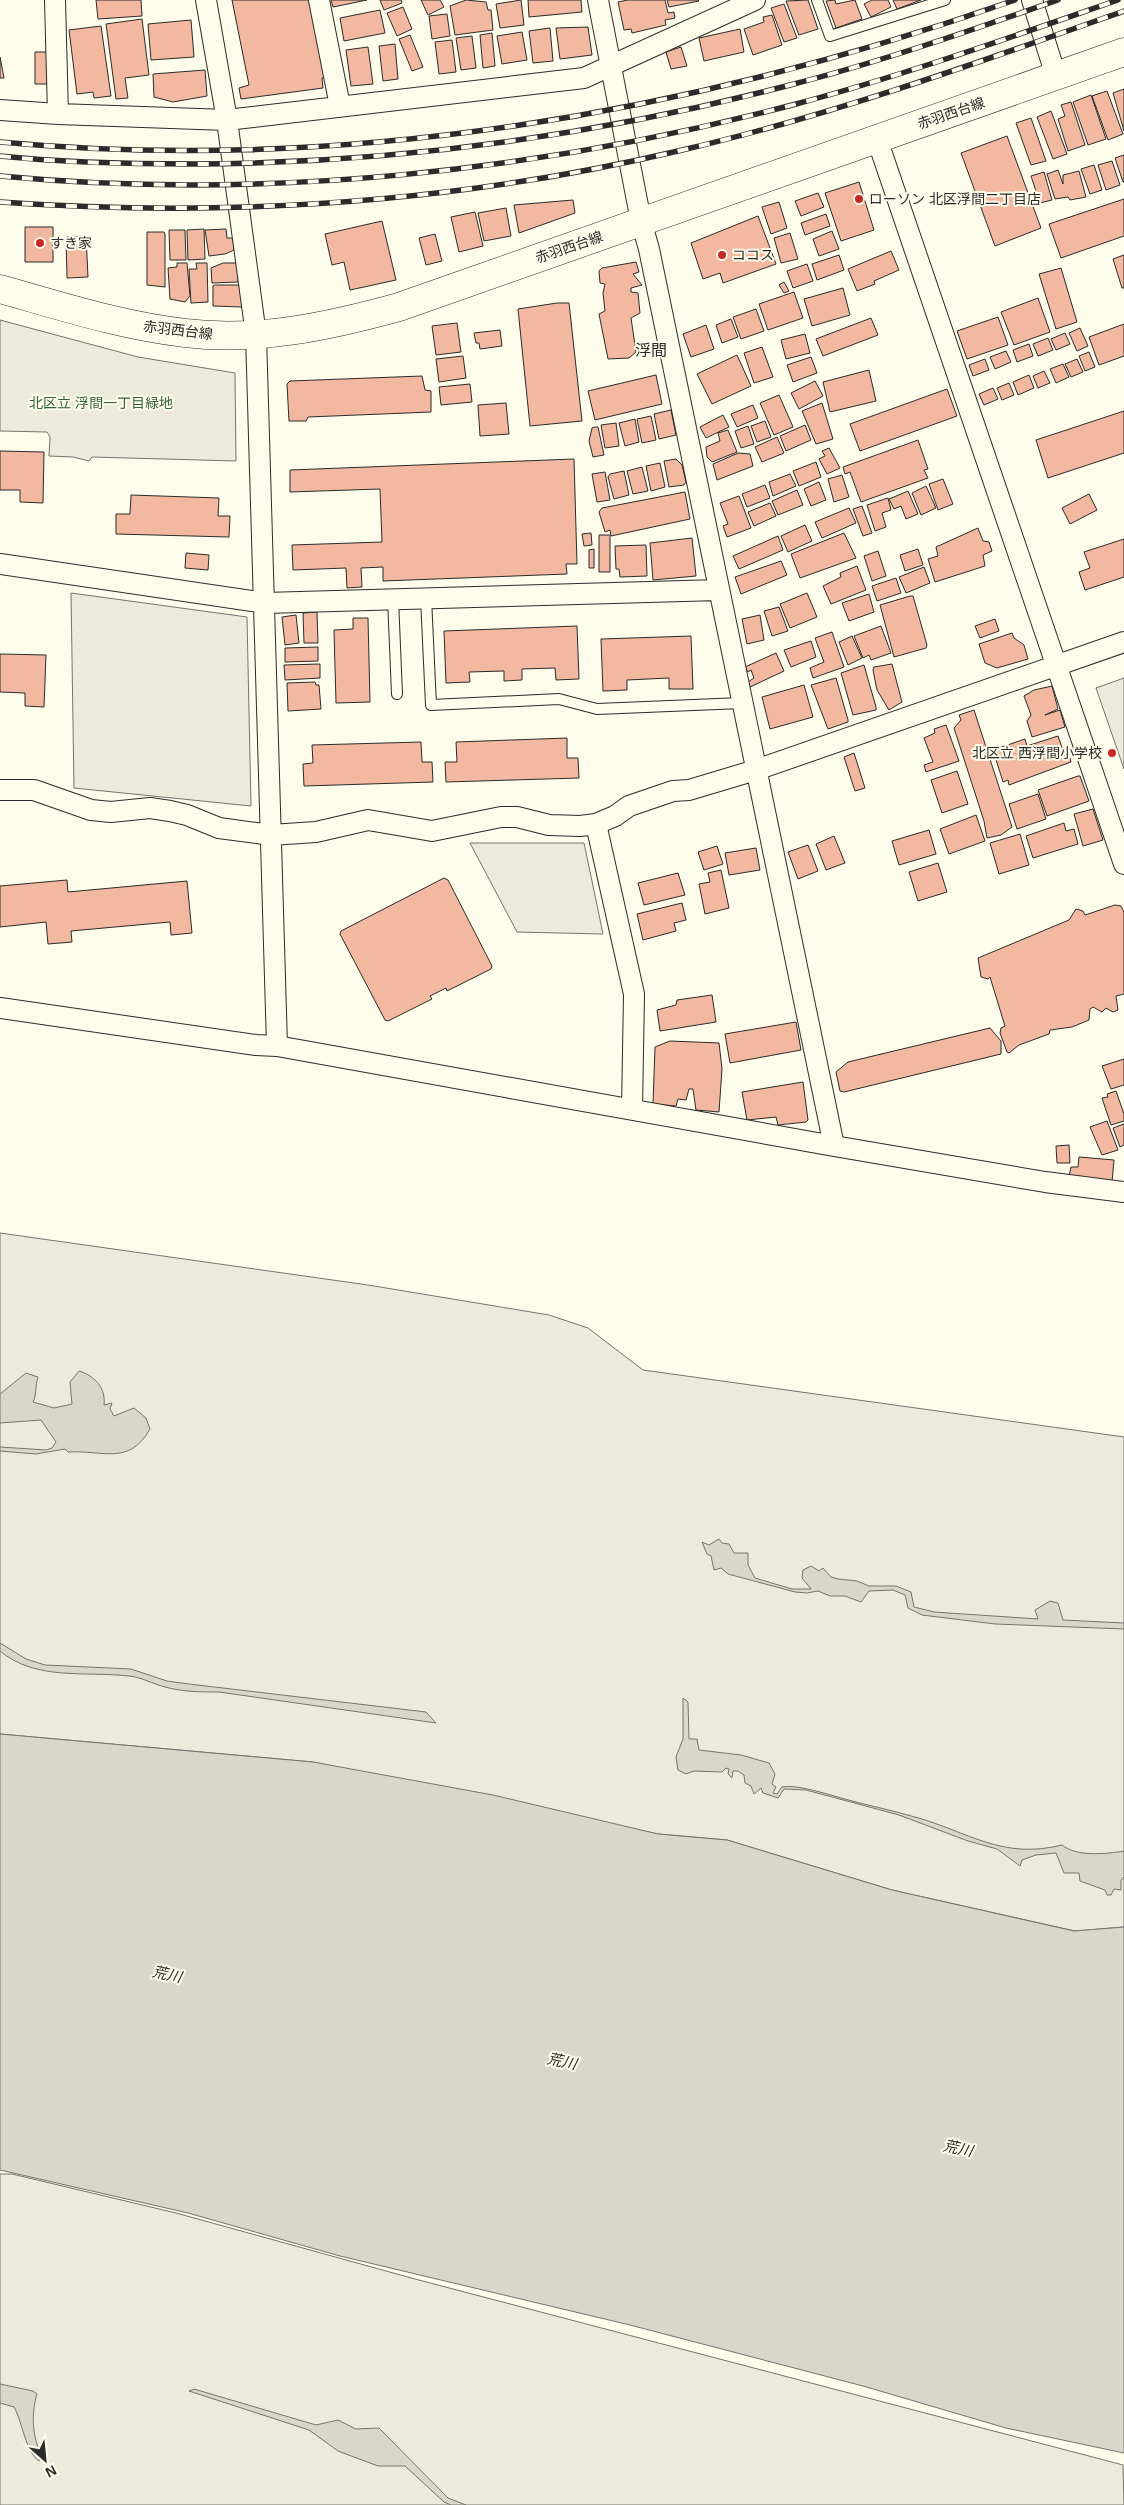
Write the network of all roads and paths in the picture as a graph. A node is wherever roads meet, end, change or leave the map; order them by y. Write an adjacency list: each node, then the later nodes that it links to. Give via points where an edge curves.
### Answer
1 (55, 0): 14 (street)
2 (206, 0): 15 (street)
3 (319, 0): 12 (street)
4 (598, 0): 10 (street)
5 (754, 0): 10 (street)
6 (817, 0): 7 (lane, via 830,36)
7 (945, 0)
8 (1032, 0): 11 (street)
9 (1124, 52): 11 (main road, 赤羽西台線)
10 (611, 66): 12 (street, via 584,78); 17 (street)
11 (1056, 76): 16 (main road, 赤羽西台線)
12 (340, 106): 15 (street)
13 (0, 110): 14 (street)
14 (58, 114): 15 (street)
15 (227, 120): 19 (street)
16 (877, 139): 17 (main road, 赤羽西台線); 26 (street)
17 (641, 221): 19 (main road, 赤羽西台線, via 399,306 337,322); 21 (street)
18 (0, 289): 19 (main road, 赤羽西台線, via 151,328 186,334)
19 (256, 335): 24 (street)
20 (0, 564): 24 (street)
21 (719, 590): 22 (street); 28 (street)
22 (426, 598): 23 (street); 28 (lane, via 431,705 559,699 597,709)
23 (393, 599): 24 (street); 27 (lane)
24 (265, 603): 32 (street)
25 (1124, 642): 26 (street)
26 (1057, 665): 29 (street); 33 (street)
27 (397, 694)
28 (742, 703): 29 (street)
29 (756, 770): 31 (street, via 688,790 673,791 638,803); 37 (street)
30 (0, 790): 32 (street, via 34,790 91,810 170,810 219,828)
31 (596, 824): 32 (street, via 565,827 501,817 432,831 368,820 316,832); 36 (street, via 634,994)
32 (270, 835): 35 (street)
33 (1124, 864)
34 (0, 1008): 35 (street)
35 (277, 1046): 36 (street)
36 (632, 1109): 37 (street)
37 (834, 1146): 38 (street)
38 (1124, 1192)

